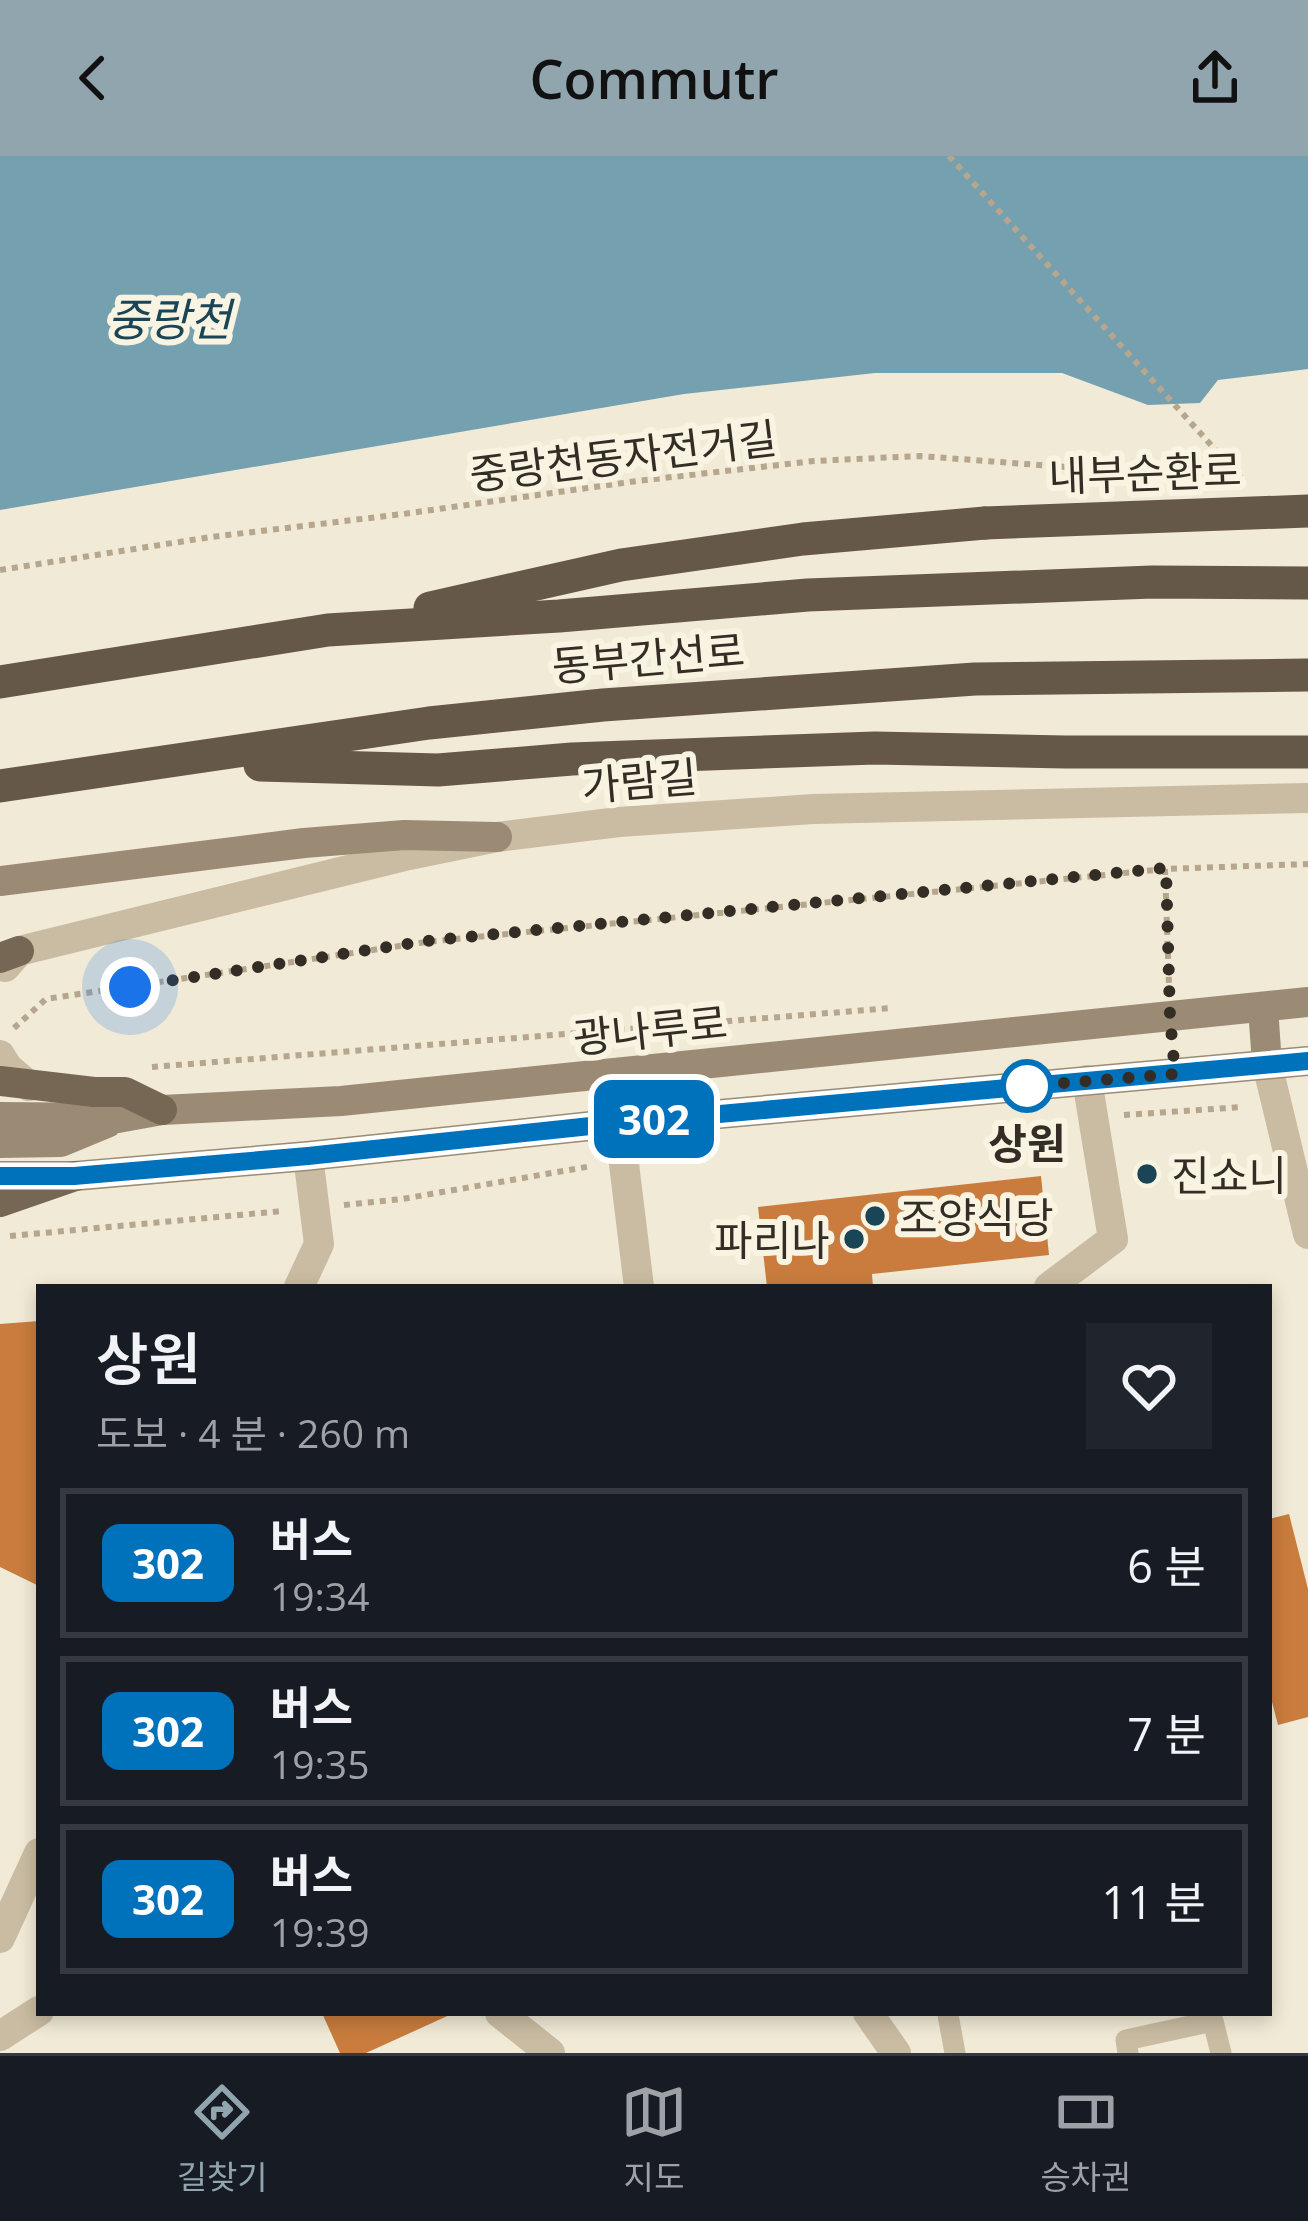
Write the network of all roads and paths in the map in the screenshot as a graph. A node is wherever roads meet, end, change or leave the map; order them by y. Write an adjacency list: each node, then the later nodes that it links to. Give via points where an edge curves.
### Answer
1 (949, 156): 3 (path)
2 (1150, 488): 5 (path, 중랑천동자전거길, via 1118,472 1031,463 814,461)
3 (1252, 491)
4 (1308, 511): 7 (highway, 내부순환로, bridge, via 803,539 621,565)
5 (0, 570)
6 (1308, 583): 7 (highway, 동부간선로, via 808,595)
7 (328, 630): 9 (highway, 동부간선로)
8 (1308, 675): 11 (highway, 동부간선로, via 810,689 429,723)
9 (0, 682)
10 (1308, 752): 11 (highway, via 875,748 438,770)
11 (174, 762): 12 (highway, 동부간선로)
12 (0, 786)
13 (1308, 798): 14 (street, 가람길, via 813,809)
14 (497, 837): 17 (main road, via 344,840); 18 (street, 가람길)
15 (1308, 864): 16 (path)
16 (1166, 868): 22 (path); 23 (path, via 426,941 46,1000)
17 (0, 881)
18 (6, 960)
19 (1308, 1003): 21 (main road, 광나루로)
20 (911, 1006): 26 (path)
21 (1263, 1007): 22 (main road, 광나루로); 25 (main road)
22 (1170, 1017): 29 (main road, 광나루로, via 341,1101)
23 (3, 1047): 28 (street)
24 (1308, 1061): 25 (main road)
25 (1267, 1064): 27 (main road); 38 (street)
26 (139, 1068)
27 (1087, 1080): 32 (main road); 41 (street, via 1113,1239)
28 (15, 1083): 29 (main road, via 125,1092)
29 (162, 1110): 31 (main road, 광나루로)
30 (0, 1117): 31 (main road, 광나루로)
31 (118, 1118): 33 (main road, via 61,1142)
32 (619, 1123): 34 (main road); 40 (street)
33 (0, 1143)
34 (308, 1156): 36 (main road); 39 (street, via 319,1244)
35 (0, 1176): 36 (main road)
36 (74, 1176): 37 (main road)
37 (0, 1202)
38 (1308, 1234)
39 (300, 1284)
40 (639, 1284)
41 (1053, 1284)
42 (36, 1860): 43 (street)
43 (0, 1938)
44 (36, 2013): 48 (street)
45 (504, 2016): 49 (street)
46 (870, 2016): 50 (street)
47 (948, 2016): 51 (lane)
48 (0, 2036)
49 (550, 2053)
50 (896, 2053)
51 (955, 2053)
52 (1128, 2053): 53 (lane, via 1126,2040 1214,2021)
53 (1220, 2053)

